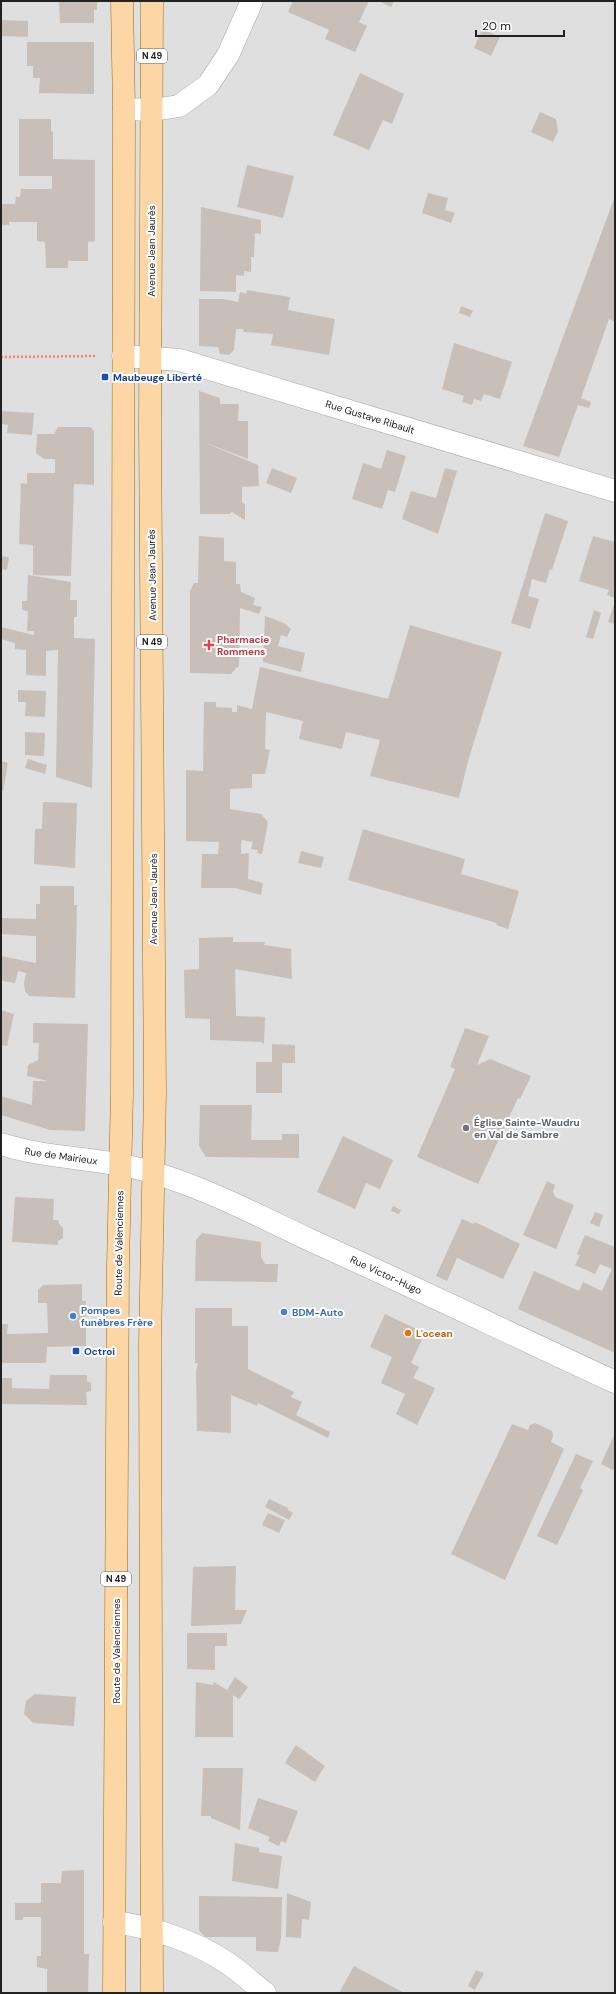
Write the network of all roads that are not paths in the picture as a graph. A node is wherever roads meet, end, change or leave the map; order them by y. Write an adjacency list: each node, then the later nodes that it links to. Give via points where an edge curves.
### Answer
1 (122, 1): 4 (main road, N 49)
2 (152, 1): 5 (main road, Avenue Jean Jaurès / N 49)
3 (252, 1): 5 (street, via 228,55 208,85 179,106)
4 (124, 109): 5 (street); 6 (main road, N 49)
5 (153, 110): 7 (main road, Avenue Jean Jaurès / N 49)
6 (123, 356): 7 (street, Rue Gustave Ribault); 9 (main road, N 49)
7 (152, 357): 8 (street, Rue Gustave Ribault, via 180,360); 10 (main road, Avenue Jean Jaurès / N 49, via 150,437)
8 (615, 491)
9 (122, 1022): 10 (main road); 12 (main road, N 49)
10 (154, 1022): 13 (main road, Avenue Jean Jaurès / N 49)
11 (1, 1144): 12 (street, Rue de Mairieux, via 19,1150)
12 (121, 1164): 13 (street, Rue de Mairieux); 15 (main road, Route de Valenciennes / N 49, via 118,1272)
13 (155, 1173): 14 (street, Rue Victor-Hugo, via 210,1194 382,1272); 16 (main road, N 49, via 150,1343)
14 (615, 1382)
15 (114, 1922): 16 (street); 17 (main road, Route de Valenciennes / N 49)
16 (151, 1929): 18 (main road, N 49); 19 (street, via 181,1939 226,1962)
17 (114, 1993)
18 (152, 1993)
19 (265, 1993)

